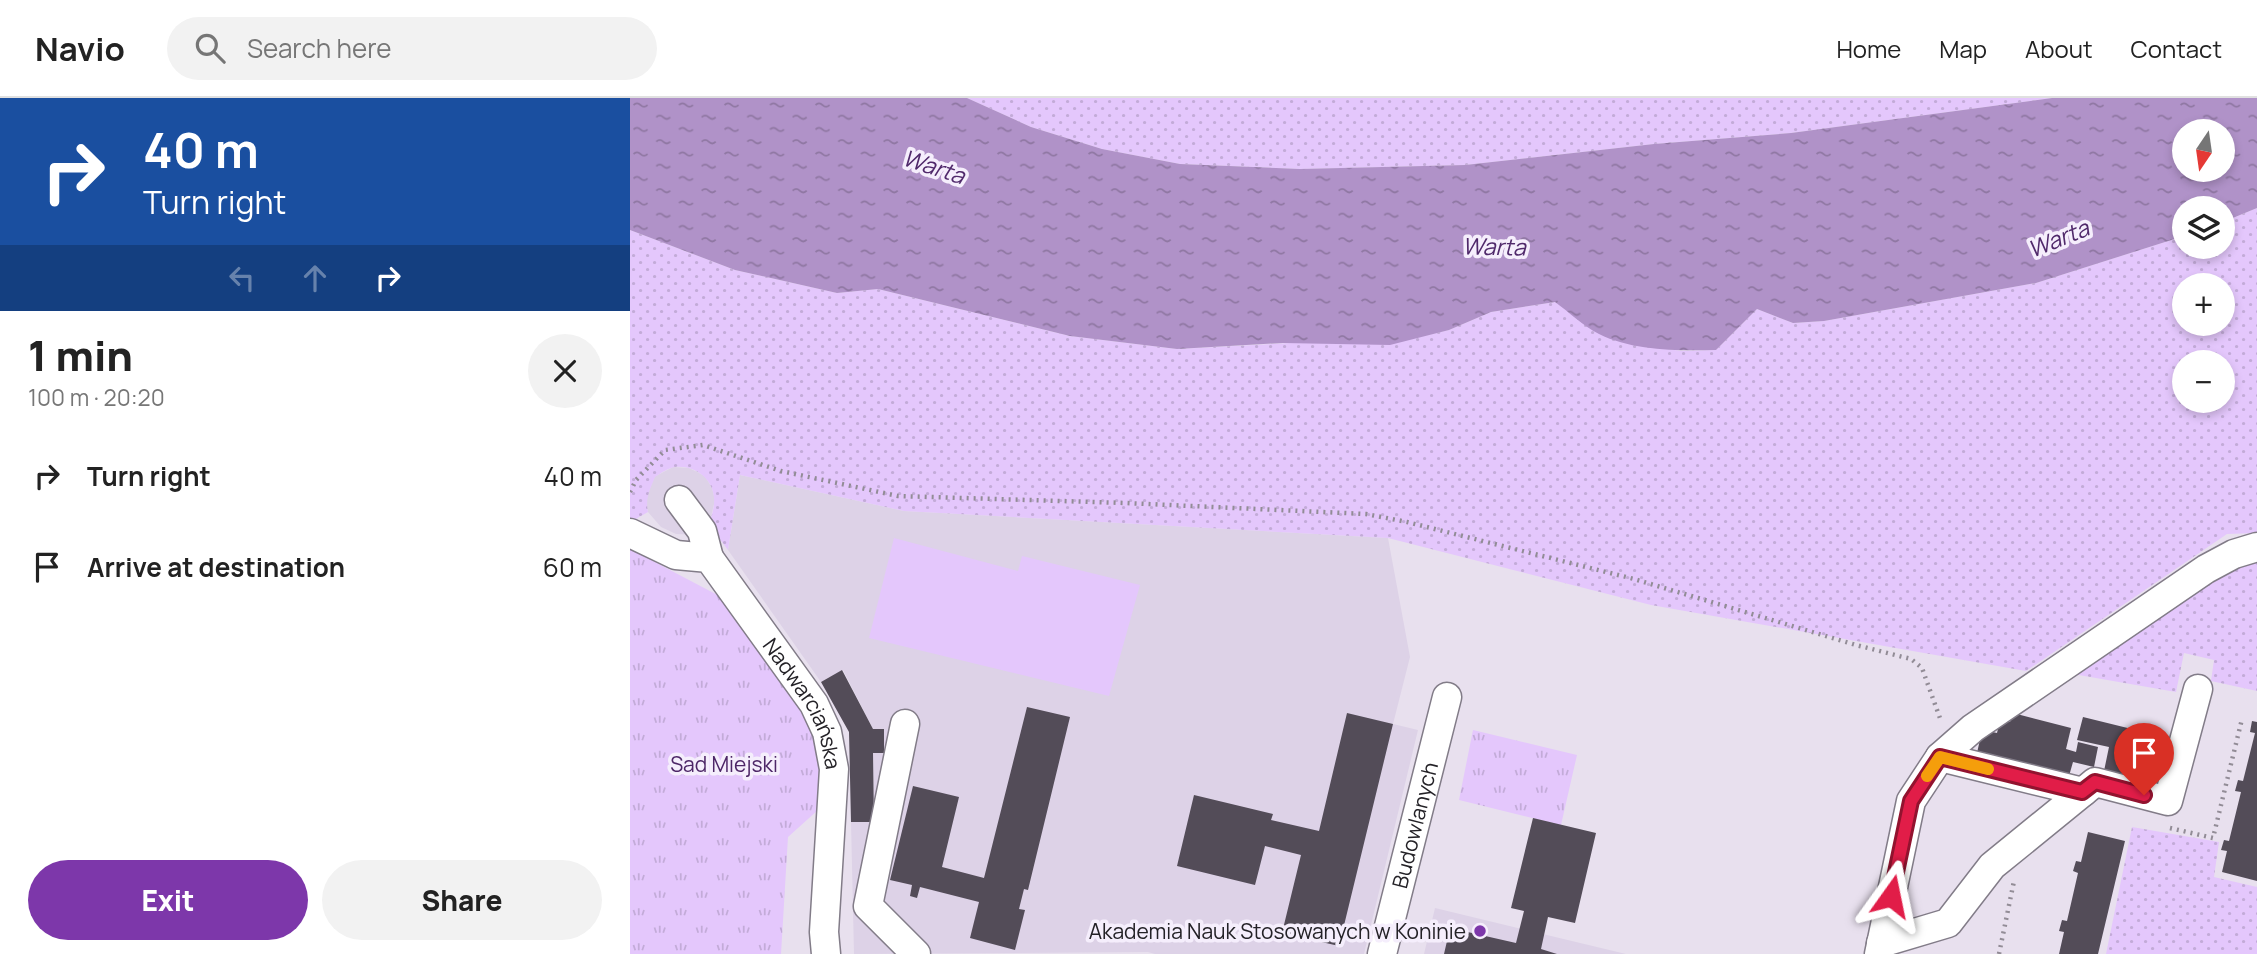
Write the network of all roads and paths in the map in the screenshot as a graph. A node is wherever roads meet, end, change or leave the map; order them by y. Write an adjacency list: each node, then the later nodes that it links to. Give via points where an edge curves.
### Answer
1 (630, 492): 10 (path, via 665,450 703,446 781,471 898,496 1352,514 1407,522 1634,579 1911,659 1922,668 1931,688)
2 (679, 500): 5 (street, Nadwarciańska, via 702,531)
3 (630, 533): 5 (street, via 676,555)
4 (2257, 547): 10 (street, via 2206,569 1973,727)
5 (709, 558): 15 (street, Nadwarciańska, via 814,704 827,732 835,769 824,932)
6 (2198, 689): 11 (street, via 2168,801 2095,782)
7 (1447, 697): 17 (street, Budowlanych)
8 (2242, 719): 12 (path, via 2213,838)
9 (905, 724): 16 (street, via 868,906)
10 (1947, 751): 11 (street); 14 (street, via 1911,801)
11 (2082, 792): 14 (street, via 1992,866 1948,923)
12 (2160, 826)
13 (2014, 880): 18 (path)
14 (1880, 949)
15 (827, 954)
16 (916, 954)
17 (1382, 954)
18 (1999, 954)

